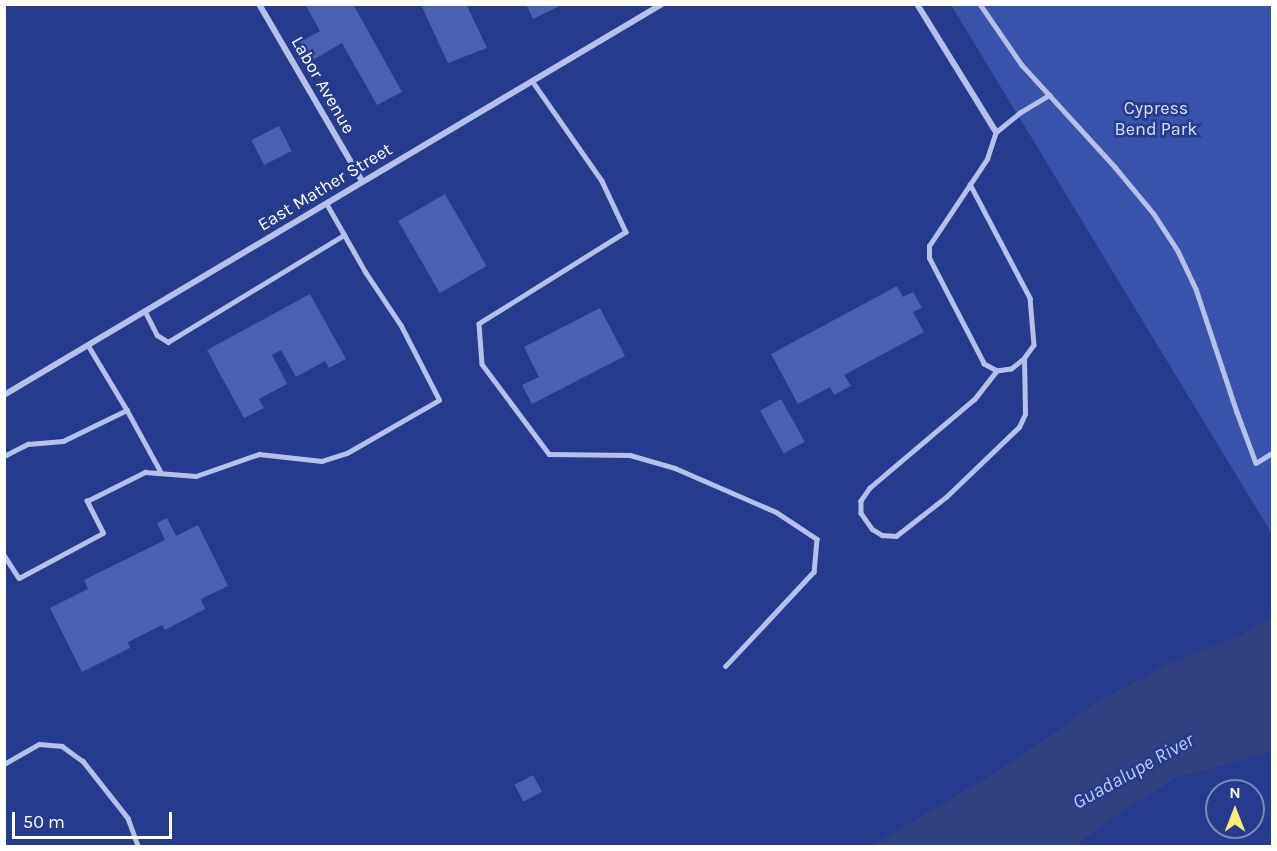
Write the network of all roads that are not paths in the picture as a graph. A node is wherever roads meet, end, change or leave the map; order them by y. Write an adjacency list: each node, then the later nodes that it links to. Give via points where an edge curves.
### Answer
1 (259, 4): 8 (street, Labor Avenue)
2 (662, 4): 5 (street, East Mather Street)
3 (918, 4): 7 (street)
4 (980, 4): 6 (lane, via 1022,65)
5 (533, 82): 8 (street, East Mather Street); 22 (lane, via 602,181 626,232 478,324 482,364 549,454 630,455 675,468 776,512 817,539 814,572)
6 (1049, 95): 7 (lane); 18 (lane, via 1115,166 1178,251 1207,318 1256,463)
7 (996, 132): 9 (lane, via 987,159)
8 (362, 181): 10 (street, East Mather Street)
9 (970, 184): 14 (lane, via 1030,298 1034,345); 15 (lane, via 930,246 929,258 984,364)
10 (327, 205): 11 (lane); 12 (street, East Mather Street)
11 (344, 235): 12 (lane, via 168,342 157,335); 20 (lane, via 401,326 439,400 347,453 322,461 259,454 196,476)
12 (145, 311): 13 (street, East Mather Street)
13 (88, 345): 16 (street, East Mather Street); 17 (lane)
14 (1024, 359): 15 (lane, via 1011,369); 15 (lane, via 1025,414 1019,427 946,497 896,536 872,529 861,513 861,501 870,488 975,399)
15 (997, 370)
16 (4, 395)
17 (127, 410): 19 (lane, via 63,441 28,444); 20 (lane)
18 (1272, 453)
19 (4, 456)
20 (161, 472): 21 (lane, via 145,472 87,501 103,533 19,578)
21 (4, 555)
22 (726, 666)
23 (4, 764): 24 (lane, via 39,744 62,746 83,761 128,818)
24 (138, 846)

